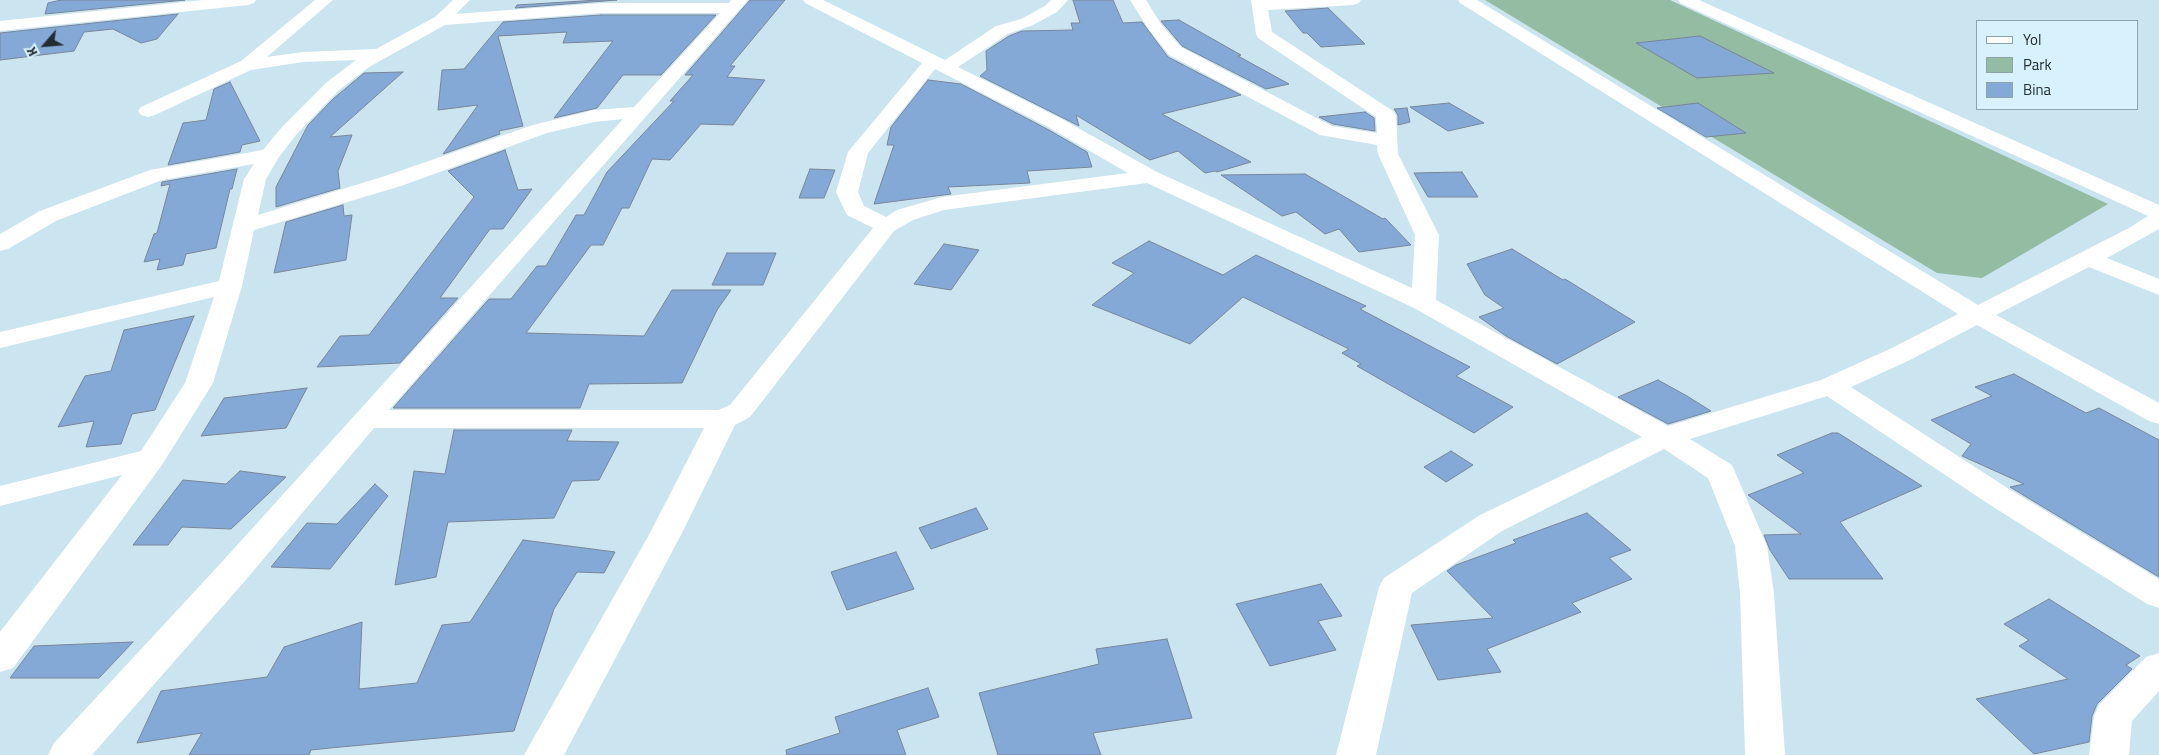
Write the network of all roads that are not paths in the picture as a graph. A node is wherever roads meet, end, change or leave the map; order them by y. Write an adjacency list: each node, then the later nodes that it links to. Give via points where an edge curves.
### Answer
1 (80, 0): 13 (street)
2 (248, 0): 13 (street)
3 (325, 0): 17 (street)
4 (462, 0): 14 (street)
5 (811, 0): 18 (street)
6 (1060, 0): 18 (street, via 1028,22 1002,30)
7 (1138, 0): 21 (street, via 1175,51 1326,131)
8 (1353, 0): 11 (street)
9 (1466, 0): 33 (street)
10 (1686, 0): 24 (street)
11 (1260, 3): 21 (street, via 1264,34 1386,115)
12 (736, 4): 14 (street, via 601,8); 20 (street)
13 (65, 18): 15 (street)
14 (441, 20): 16 (street)
15 (0, 26)
16 (381, 54): 17 (street, via 303,57); 22 (street, via 333,86)
17 (247, 65): 19 (street)
18 (938, 65): 23 (street); 26 (street, via 858,152 847,192 855,210)
19 (148, 111)
20 (640, 112): 25 (street, via 594,116 540,129 393,181); 37 (street)
21 (1387, 140): 32 (street, via 1388,154 1428,235)
22 (270, 155): 25 (street, via 255,179); 28 (street, via 157,174 48,216)
23 (1150, 176): 26 (street, via 942,204 905,215); 32 (street)
24 (2159, 213)
25 (244, 226): 30 (street)
26 (886, 226): 38 (street, via 740,411)
27 (2152, 231): 29 (street)
28 (0, 244)
29 (2088, 258): 31 (street); 33 (street)
30 (230, 286): 34 (street); 40 (street, via 199,383)
31 (2159, 288)
32 (1423, 303): 39 (street)
33 (1977, 315): 35 (street); 36 (street)
34 (0, 340)
35 (1831, 386): 39 (street); 42 (street, via 1998,496)
36 (2159, 415)
37 (366, 419): 38 (street); 45 (street, via 232,574)
38 (723, 419): 46 (street, via 666,532)
39 (1665, 437): 47 (street, via 1491,523 1396,587); 48 (street, via 1721,472 1751,546)
40 (150, 458): 41 (street); 43 (street)
41 (0, 496)
42 (2159, 595)
43 (0, 658)
44 (2159, 667): 49 (street, via 2113,716)
45 (68, 755)
46 (544, 755)
47 (1356, 755)
48 (1765, 755)
49 (2109, 755)

